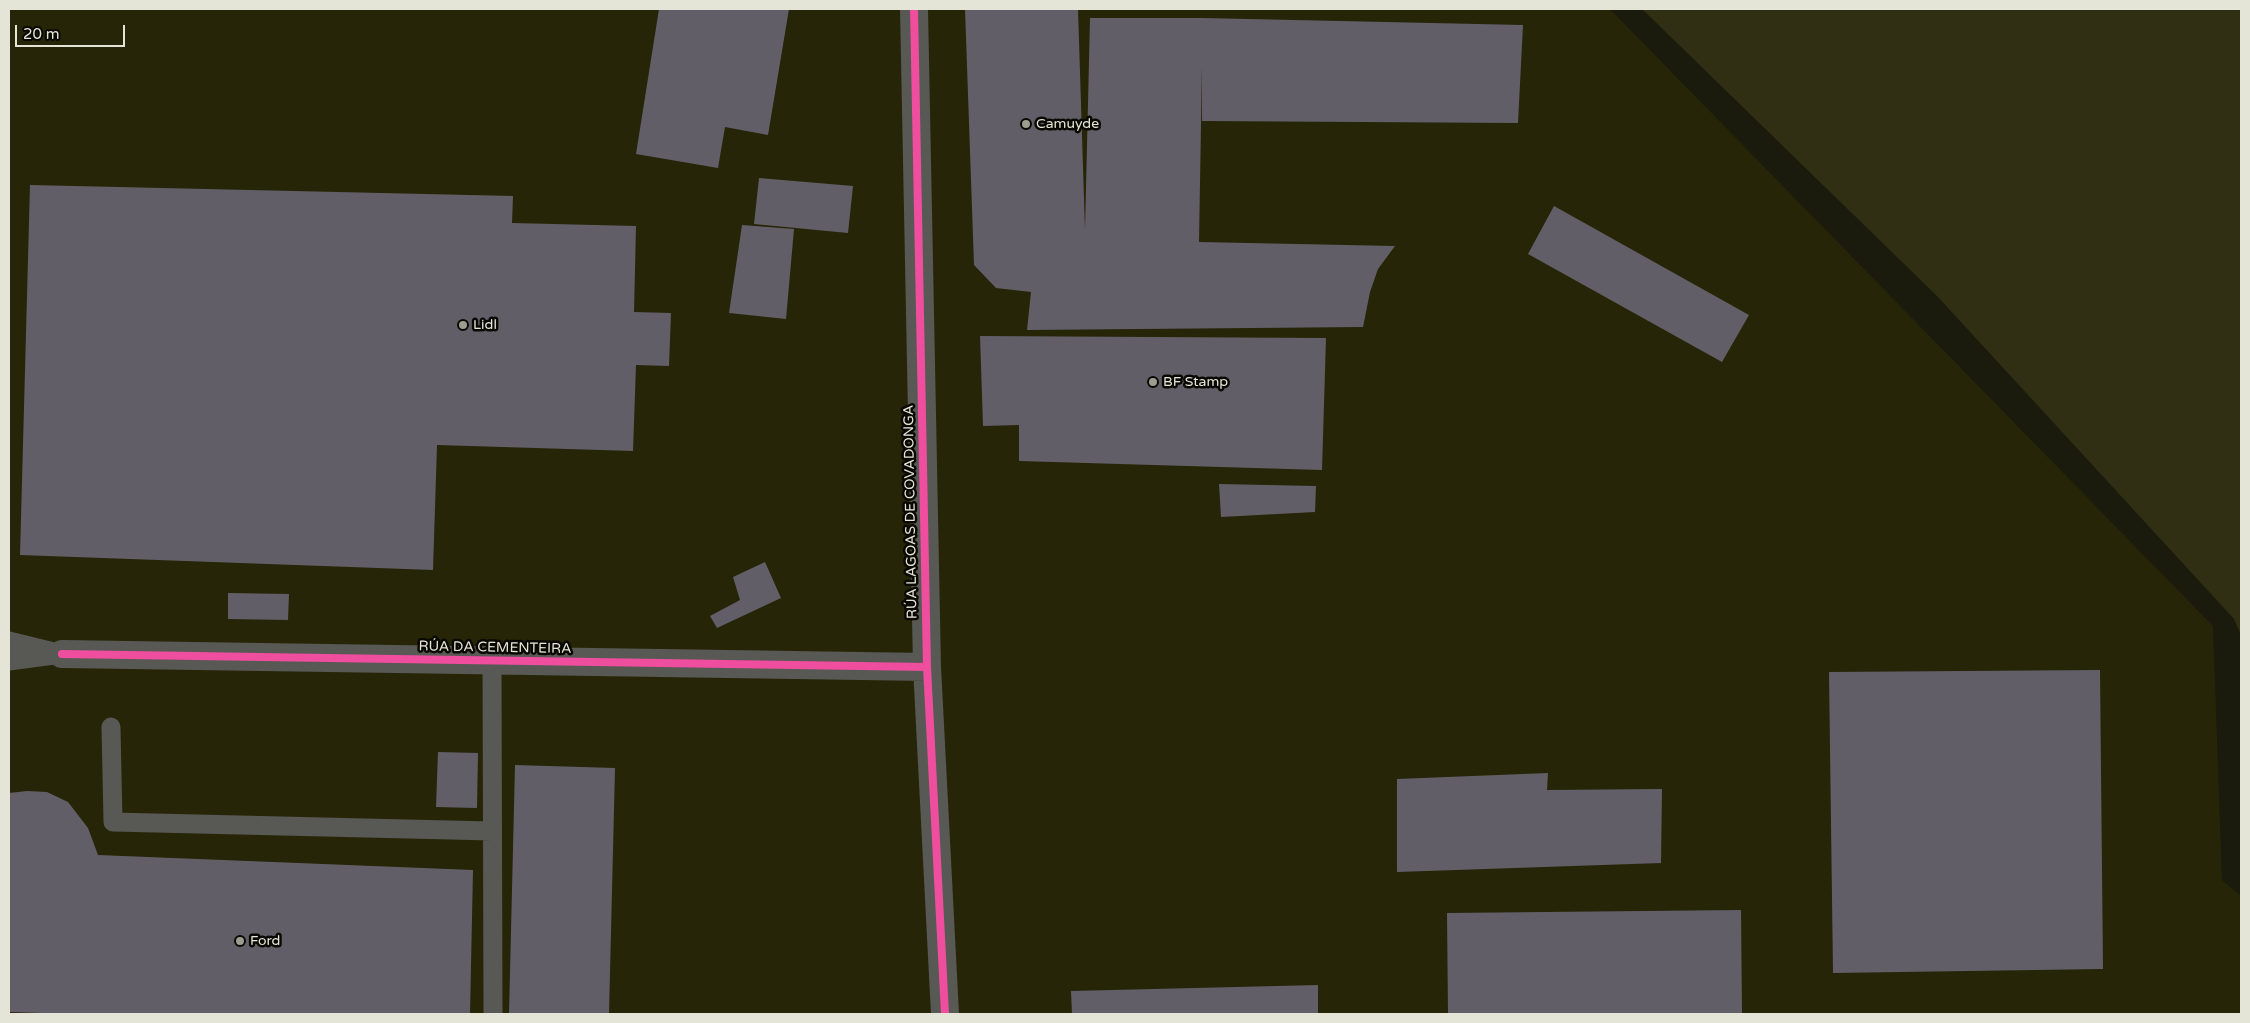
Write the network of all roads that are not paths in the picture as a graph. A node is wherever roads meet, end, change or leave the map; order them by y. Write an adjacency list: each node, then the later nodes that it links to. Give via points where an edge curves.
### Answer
1 (914, 9): 6 (street, RÚA LAGOAS DE COVADONGA)
2 (9, 641): 3 (lane)
3 (62, 654): 4 (street, RÚA DA CEMENTEIRA); 5 (lane)
4 (492, 660): 6 (street, RÚA DA CEMENTEIRA); 8 (lane)
5 (9, 661)
6 (926, 667): 10 (street, RÚA LAGOAS DE COVADONGA)
7 (111, 727): 8 (lane, via 112,822)
8 (492, 831): 9 (lane)
9 (493, 1014)
10 (945, 1014)

